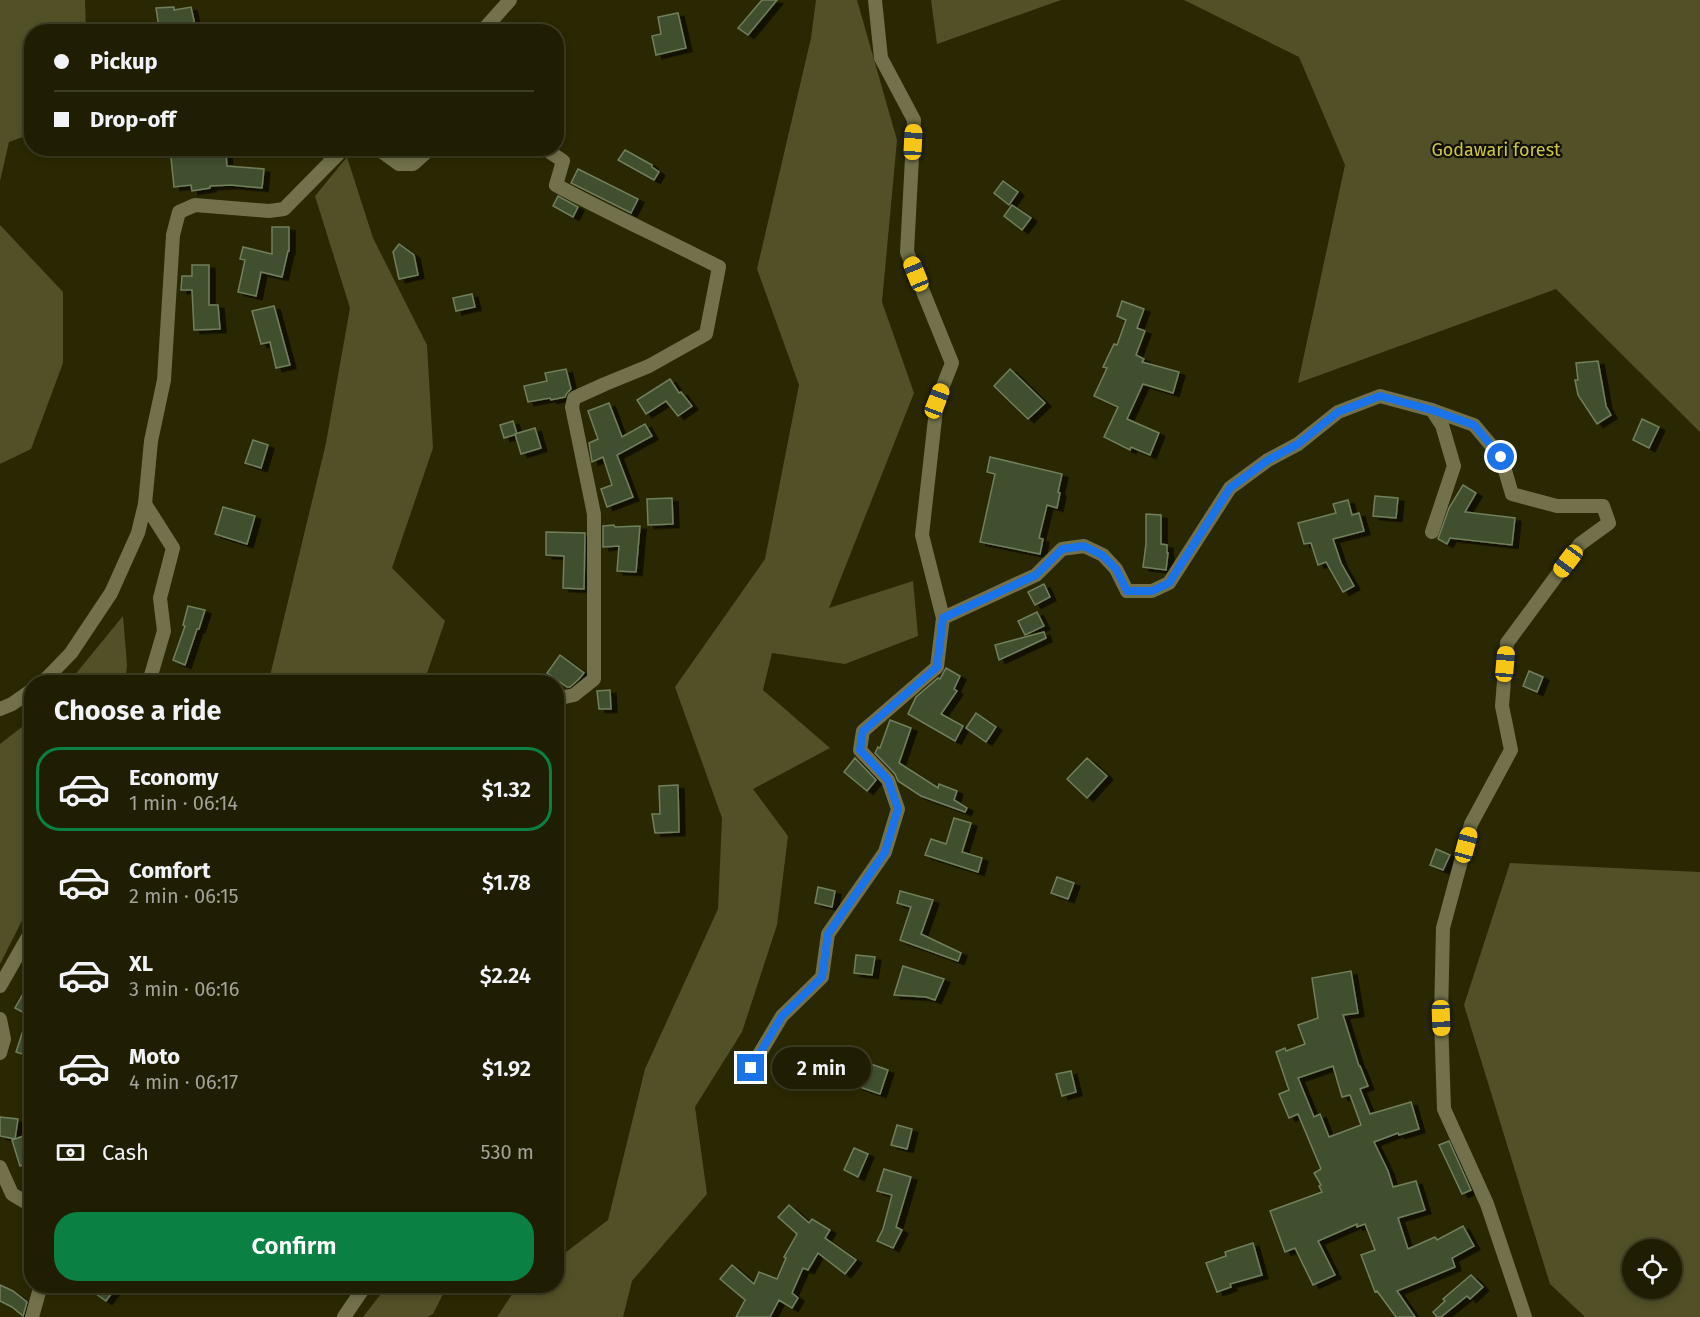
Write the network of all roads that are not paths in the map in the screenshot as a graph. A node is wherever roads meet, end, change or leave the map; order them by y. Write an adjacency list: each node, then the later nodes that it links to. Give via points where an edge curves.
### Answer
1 (510, 0): 3 (street)
2 (875, 0): 11 (street, via 881,58 914,120 907,252 952,363 937,401 922,536)
3 (489, 24)
4 (336, 156): 9 (street, via 284,209 195,205 179,212 172,235 164,380 151,441)
5 (388, 156): 6 (street, via 399,164 413,164)
6 (422, 156)
7 (556, 156): 15 (street, via 563,161 556,185 719,267 706,334 650,366 574,398 572,407 594,514 594,679 574,695)
8 (1432, 410): 10 (street, via 1442,425 1454,466); 11 (street, via 1380,396 1338,412 1298,444 1230,488 1169,583 1152,591 1127,591 1116,569 1102,555 1084,546 1062,549 1036,575); 28 (street, via 1474,425 1501,457 1512,494 1557,506 1603,506 1610,523 1580,544 1507,642 1502,706 1511,750 1471,824 1443,928 1443,1109 1487,1204)
9 (145, 504): 12 (street, via 138,533 111,593 71,653); 13 (street, via 173,548 160,598 164,631)
10 (1432, 532)
11 (943, 618): 21 (street, via 937,667 863,731 860,750 888,780 898,809 885,852 828,934 822,977 782,1016)
12 (50, 675)
13 (151, 675)
14 (24, 696): 16 (street)
15 (564, 697)
16 (0, 710)
17 (24, 944): 18 (street)
18 (0, 986)
19 (0, 1019): 20 (street, via 4,1039)
20 (0, 1053)
21 (751, 1068)
22 (0, 1167): 23 (street, via 12,1194)
23 (24, 1201)
24 (39, 1293): 26 (street)
25 (360, 1293): 27 (street)
26 (32, 1317)
27 (344, 1317)
28 (1525, 1317)

